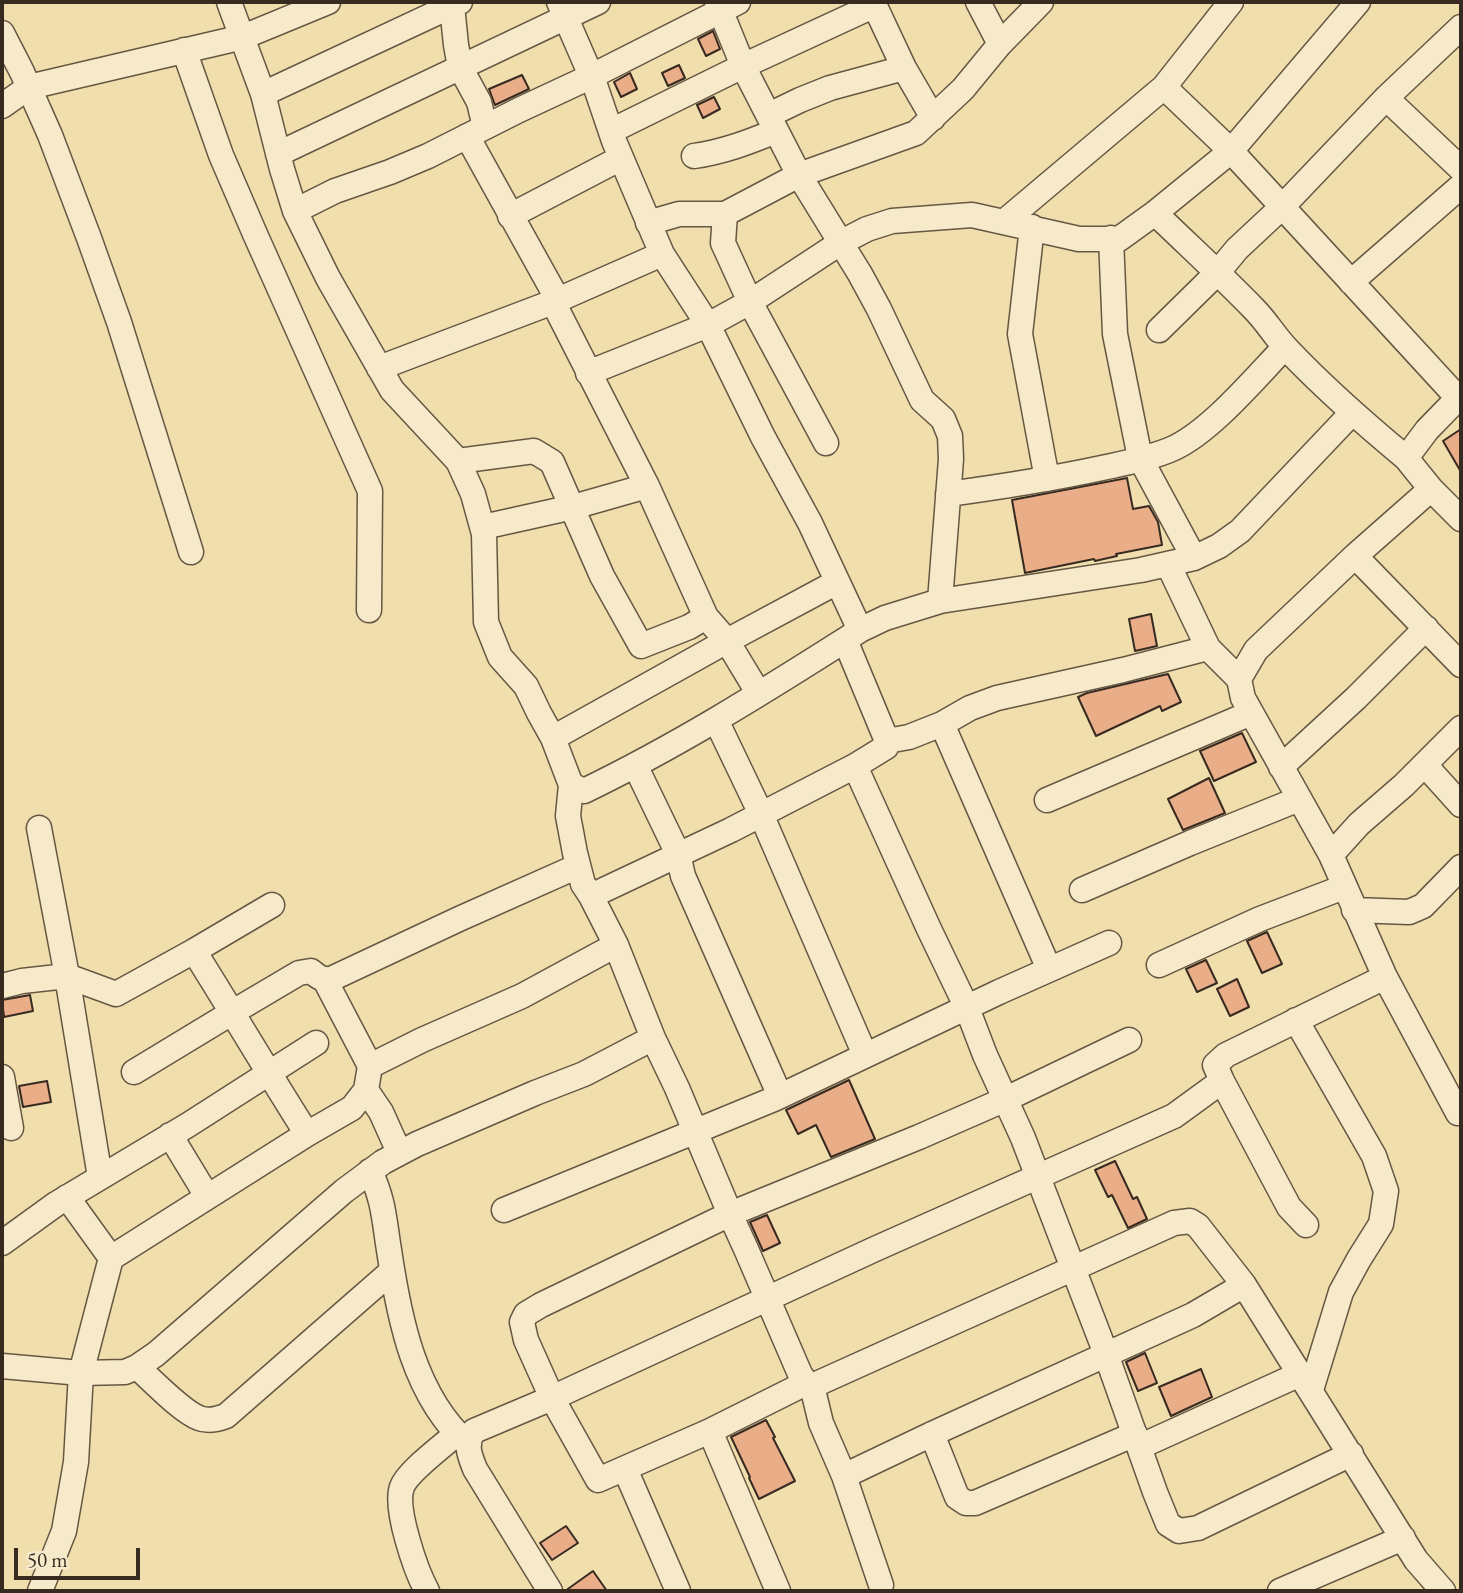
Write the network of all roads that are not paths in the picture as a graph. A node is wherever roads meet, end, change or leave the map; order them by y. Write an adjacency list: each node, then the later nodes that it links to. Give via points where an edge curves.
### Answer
1 (229, 2): 14 (street)
2 (328, 2): 14 (street)
3 (598, 2): 11 (street)
4 (978, 2): 15 (street)
5 (1041, 2): 15 (street)
6 (1231, 2): 22 (street)
7 (1358, 2): 30 (street)
8 (454, 3): 18 (street); 23 (street)
9 (874, 4): 17 (street); 19 (street)
10 (725, 5): 17 (street); 20 (street)
11 (562, 10): 18 (street, via 494,53); 20 (street)
12 (2, 33): 21 (street)
13 (1458, 36): 24 (street)
14 (243, 37): 16 (street); 23 (street)
15 (1000, 44): 26 (street)
16 (184, 50): 21 (street); 76 (street, via 255,234 370,491)
17 (743, 66): 27 (street); 29 (street)
18 (460, 67): 28 (street, via 479,102); 31 (street)
19 (904, 68): 26 (street); 27 (street, via 800,100)
20 (592, 76): 28 (street); 29 (street)
21 (29, 87): 25 (street); 70 (street, via 119,322)
22 (1164, 87): 30 (street); 42 (street)
23 (263, 94): 31 (street)
24 (1386, 98): 34 (street); 37 (street)
25 (2, 106)
26 (933, 118): 35 (street, via 916,133)
27 (773, 123): 32 (street, via 734,148); 35 (street)
28 (476, 131): 38 (street); 41 (street)
29 (611, 131): 33 (street)
30 (1231, 151): 37 (street); 39 (street)
31 (278, 154): 38 (street)
32 (694, 156)
33 (621, 158): 41 (street); 43 (street)
34 (1461, 169)
35 (799, 175): 40 (street); 46 (street)
36 (1461, 186): 49 (street)
37 (1282, 207): 48 (street); 49 (street)
38 (295, 211): 55 (street)
39 (1155, 213): 45 (street, via 1119,239); 48 (street)
40 (724, 214): 43 (street, via 679,214); 51 (street, via 723,243)
41 (510, 216): 50 (street)
42 (1005, 221): 44 (street); 46 (street, via 972,215 892,221)
43 (648, 223): 47 (street)
44 (1032, 227): 45 (street, via 1079,239); 63 (street, via 1020,334)
45 (1111, 239): 60 (street, via 1115,334)
46 (840, 243): 51 (street); 66 (street, via 922,400 943,419 950,436)
47 (662, 254): 50 (street); 52 (street)
48 (1218, 272): 53 (street); 54 (street)
49 (1351, 282): 57 (street)
50 (555, 301): 55 (street); 56 (street)
51 (750, 302): 52 (street); 59 (street)
52 (708, 325): 56 (street); 74 (street)
53 (1159, 330)
54 (1285, 347): 58 (street); 60 (street, via 1196,435 1174,448)
55 (379, 368): 62 (street, via 392,390)
56 (588, 373): 64 (street)
57 (1460, 397): 61 (street)
58 (1352, 413): 61 (street); 72 (street, via 1240,531)
59 (826, 443)
60 (1140, 458): 63 (street); 72 (street)
61 (1406, 458): 65 (street)
62 (458, 461): 67 (street, via 534,451 552,462); 69 (street)
63 (1047, 479): 66 (street)
64 (647, 486): 67 (street); 77 (street)
65 (1431, 489): 68 (street); 71 (street)
66 (948, 494): 75 (street)
67 (573, 507): 69 (street); 77 (street, via 602,576 641,646)
68 (1461, 519)
69 (482, 527): 89 (street, via 486,622 500,657 526,686)
70 (191, 552)
71 (1355, 556): 78 (street); 83 (street, via 1256,650)
72 (1194, 558): 73 (street)
73 (1168, 564): 75 (street); 81 (street)
74 (838, 582): 79 (street); 80 (street)
75 (940, 601): 79 (street, via 885,618)
76 (369, 610)
77 (706, 617): 80 (street)
78 (1426, 628): 82 (street); 94 (street)
79 (852, 635): 84 (street); 90 (street)
80 (727, 641): 84 (street); 89 (street)
81 (1208, 648): 83 (street); 87 (street, via 997,698)
82 (1461, 665)
83 (1239, 679): 85 (street)
84 (759, 694): 86 (street)
85 (1251, 713): 94 (street); 97 (street)
86 (716, 720): 91 (street); 99 (street)
87 (942, 724): 90 (street); 114 (street)
88 (1461, 729): 92 (street)
89 (553, 738): 95 (street)
90 (887, 741): 93 (street, via 886,747)
91 (635, 765): 95 (street, via 584,791); 101 (street)
92 (1425, 765): 98 (street); 102 (street)
93 (855, 766): 99 (street); 119 (street)
94 (1281, 767): 96 (street)
95 (571, 785): 103 (street, via 568,816)
96 (1299, 799): 102 (street); 106 (street)
97 (1047, 800)
98 (1461, 805)
99 (761, 814): 101 (street); 125 (street)
100 (39, 828): 115 (street)
101 (678, 854): 107 (street); 131 (street, via 683,876)
102 (1331, 855): 105 (street)
103 (578, 866): 107 (street); 117 (street)
104 (1461, 867): 109 (street, via 1417,910)
105 (1344, 887): 109 (street); 113 (street)
106 (1082, 890)
107 (591, 896): 111 (street)
108 (272, 905): 112 (street)
109 (1354, 910): 116 (street)
110 (1109, 943): 114 (street)
111 (617, 945): 122 (street); 129 (street, via 522,996 422,1040)
112 (194, 951): 115 (street, via 116,994); 120 (street)
113 (1159, 965)
114 (1049, 969): 119 (street)
115 (67, 976): 118 (street); 141 (street)
116 (1385, 977): 121 (street); 133 (street)
117 (325, 980): 120 (street, via 311,971 299,973); 129 (street)
118 (2, 986)
119 (967, 1008): 125 (street); 132 (street)
120 (233, 1012): 126 (street); 127 (street)
121 (1296, 1020): 130 (street, via 1226,1055 1215,1065); 157 (street, via 1374,1156 1386,1191 1381,1224 1341,1292)
122 (653, 1038): 135 (street); 138 (street, via 584,1074)
123 (1129, 1040): 132 (street)
124 (316, 1043): 127 (street)
125 (865, 1055): 131 (street)
126 (134, 1072)
127 (268, 1073): 136 (street); 137 (street)
128 (2, 1077): 134 (street)
129 (368, 1078): 136 (street, via 352,1108); 138 (street)
130 (1222, 1081): 140 (street, via 1174,1116); 146 (street, via 1289,1207)
131 (780, 1096): 135 (street)
132 (1006, 1099): 140 (street); 145 (street)
133 (1458, 1113)
134 (11, 1128)
135 (696, 1132): 144 (street); 145 (street)
136 (307, 1134): 142 (street)
137 (170, 1135): 141 (street); 142 (street)
138 (399, 1152): 139 (street)
139 (370, 1171): 150 (street, via 383,1207); 155 (street)
140 (1039, 1175): 149 (street); 152 (street)
141 (100, 1177): 143 (street)
142 (207, 1196): 148 (street)
143 (67, 1197): 147 (street); 148 (street)
144 (504, 1210)
145 (730, 1214): 152 (street); 159 (street, via 526,1314 522,1322 526,1340)
146 (1306, 1225)
147 (2, 1243)
148 (111, 1258): 156 (street)
149 (1073, 1269): 151 (street, via 1174,1223 1190,1221); 153 (street); 158 (street)
150 (392, 1271): 155 (street, via 226,1416 200,1419); 162 (street, via 415,1366)
151 (1244, 1285): 153 (street, via 1193,1315); 157 (street)
152 (768, 1298): 158 (street); 159 (street)
153 (1106, 1354): 161 (street); 163 (street)
154 (2, 1366): 156 (street)
155 (137, 1367): 156 (street)
156 (81, 1373): 169 (street, via 76,1462 64,1531)
157 (1305, 1382): 163 (street); 164 (street)
158 (809, 1385): 160 (street); 166 (street)
159 (552, 1398): 162 (street); 165 (street, via 598,1480)
160 (710, 1431): 165 (street); 173 (street)
161 (932, 1434): 163 (street, via 957,1497 966,1503); 166 (street)
162 (463, 1440): 170 (street, via 411,1474 402,1487 409,1548); 171 (street, via 475,1469)
163 (1137, 1441): 164 (street, via 1168,1524 1179,1531 1198,1528)
164 (1351, 1454): 167 (street)
165 (625, 1469): 172 (street)
166 (844, 1476): 168 (street)
167 (1403, 1538): 174 (street); 175 (street)
168 (881, 1585)
169 (40, 1591)
170 (427, 1591)
171 (550, 1591)
172 (678, 1591)
173 (778, 1591)
174 (1280, 1591)
175 (1443, 1591)

